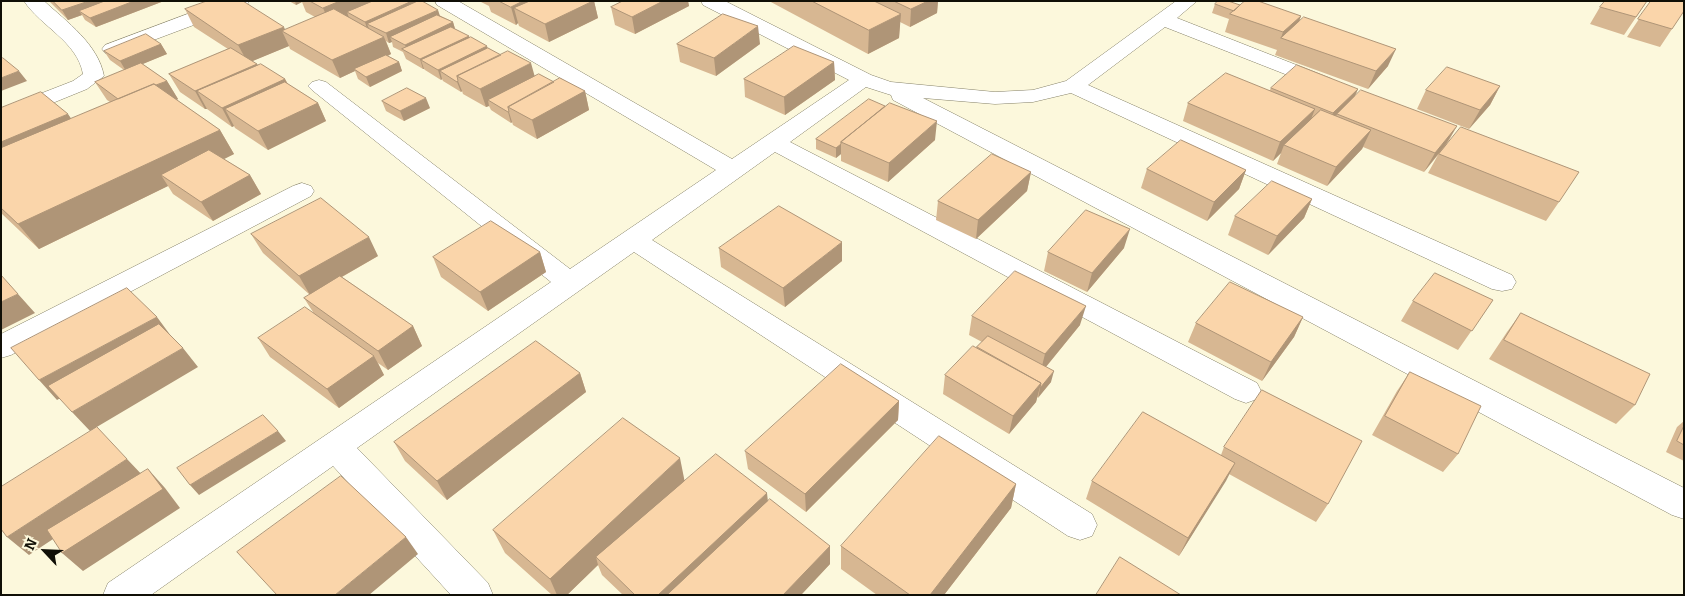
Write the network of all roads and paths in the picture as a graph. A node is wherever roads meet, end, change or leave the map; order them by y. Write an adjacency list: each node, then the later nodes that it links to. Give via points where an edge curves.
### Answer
1 (32, 1): 7 (street, via 68,34)
2 (240, 1): 7 (street)
3 (444, 1): 14 (street)
4 (710, 1): 8 (street)
5 (1188, 1): 6 (street)
6 (1164, 20): 10 (street); 11 (street)
7 (87, 58): 12 (street, via 94,66 94,76 80,85)
8 (876, 83): 10 (street, via 996,98 1033,96); 13 (street); 22 (street)
9 (319, 86): 18 (street)
10 (1073, 86): 17 (street)
11 (1347, 92)
12 (1, 117)
13 (773, 142): 14 (street); 20 (street)
14 (733, 170): 16 (street)
15 (302, 191): 19 (street)
16 (632, 239): 18 (street); 23 (street)
17 (1502, 282)
18 (571, 284): 21 (street)
19 (1, 347)
20 (1246, 391)
21 (335, 446): 24 (street); 25 (street)
22 (1684, 505)
23 (1080, 525)
24 (121, 595)
25 (475, 595)

